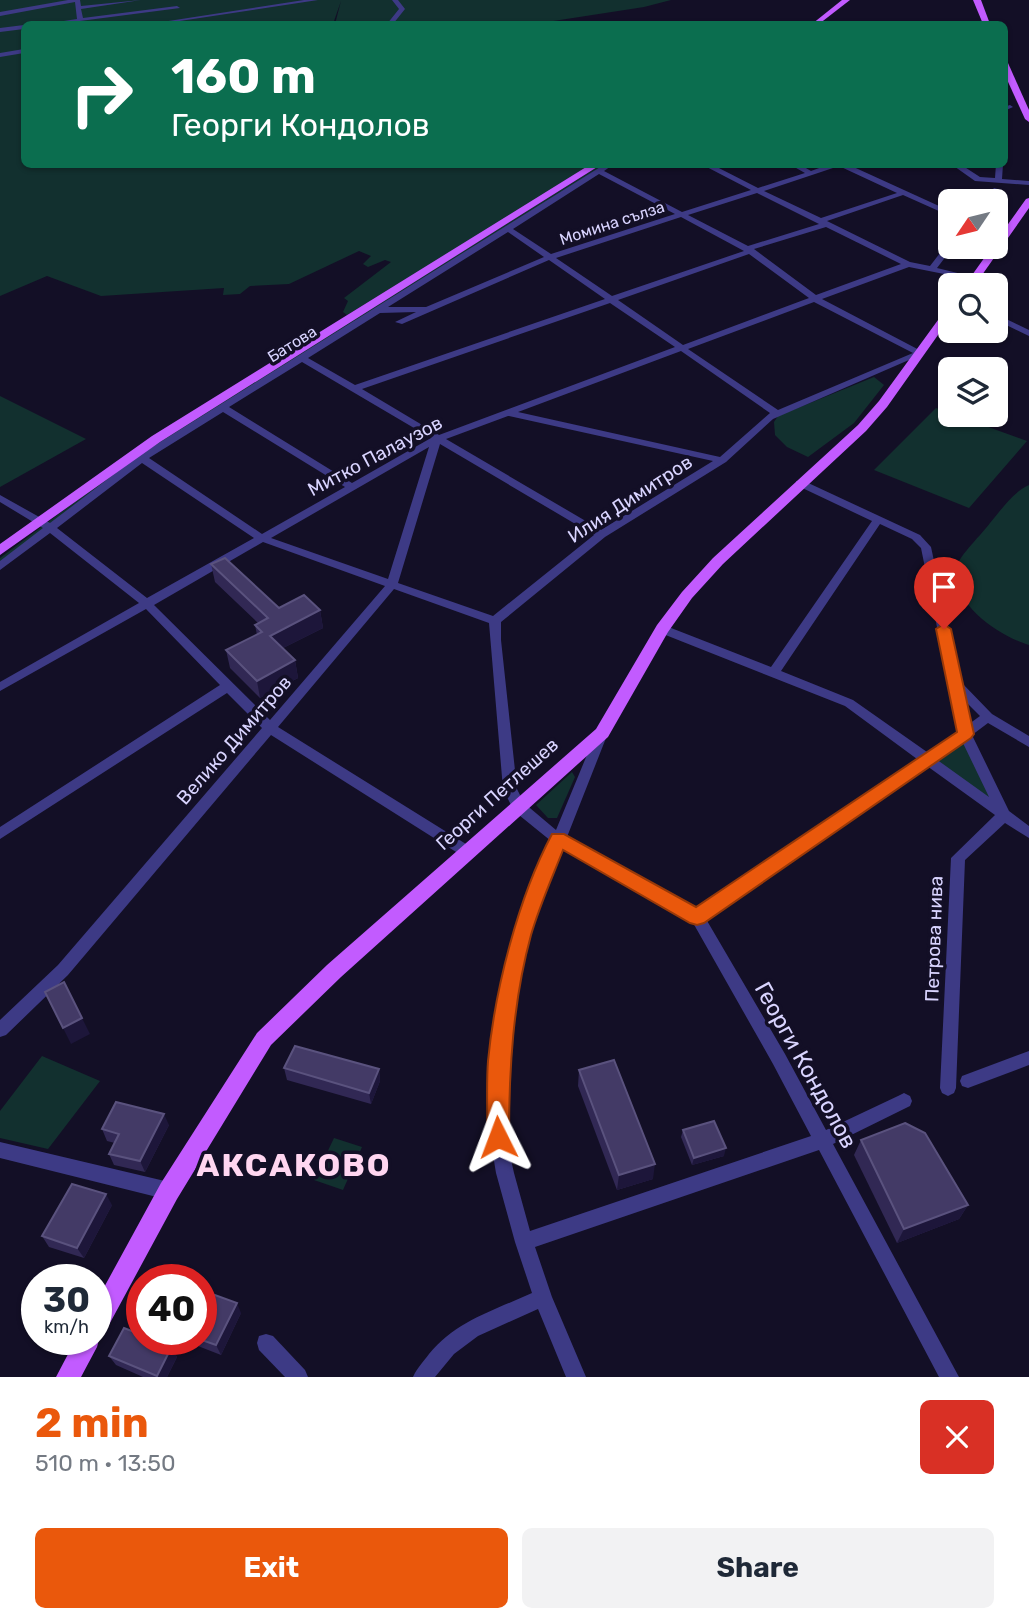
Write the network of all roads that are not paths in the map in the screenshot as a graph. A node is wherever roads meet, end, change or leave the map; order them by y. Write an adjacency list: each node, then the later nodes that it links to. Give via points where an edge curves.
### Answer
1 (138, 0): 8 (street)
2 (171, 0): 9 (street)
3 (269, 0): 10 (street)
4 (315, 0): 10 (street)
5 (396, 0): 16 (street, via 402,9)
6 (846, 0): 17 (main road)
7 (976, 0): 18 (main road)
8 (77, 8): 11 (street, via 77,0); 12 (street)
9 (177, 8): 12 (street); 13 (street, via 181,17)
10 (261, 8): 13 (street)
11 (0, 14)
12 (80, 20): 14 (street)
13 (176, 20): 15 (street)
14 (72, 21)
15 (170, 21)
16 (392, 21)
17 (819, 21)
18 (986, 21)
19 (21, 27): 20 (street)
20 (0, 30)
21 (21, 52): 22 (street)
22 (0, 55)
23 (1008, 72): 24 (main road)
24 (1029, 119)
25 (599, 168): 39 (street); 41 (street, Батова); 71 (main road, via 156,439)
26 (712, 168): 35 (street)
27 (800, 168): 32 (street)
28 (827, 168): 32 (street, Момина сълза)
29 (849, 168): 36 (street)
30 (960, 168): 33 (street, via 978,179)
31 (999, 168): 33 (street)
32 (811, 173): 35 (street, Момина сълза)
33 (998, 179): 34 (street)
34 (1029, 183)
35 (757, 191): 39 (street, Момина сълза); 40 (street)
36 (903, 192): 38 (street); 40 (street)
37 (1029, 201): 48 (main road)
38 (938, 208)
39 (683, 215): 42 (street); 43 (street, Момина сълза)
40 (823, 222): 42 (street); 45 (street)
41 (509, 229): 43 (street); 52 (street, Батова)
42 (749, 250): 49 (street); 50 (street)
43 (550, 257): 50 (street); 51 (street, Момина сълза)
44 (940, 259): 46 (street)
45 (908, 264): 46 (street); 49 (street, Митко Палаузов)
46 (932, 269): 47 (street)
47 (944, 273)
48 (978, 273)
49 (814, 299): 57 (street, Митко Палаузов); 58 (street)
50 (610, 300): 57 (street); 60 (street)
51 (429, 308): 52 (street); 54 (street, Момина сълза)
52 (377, 310): 59 (street, Батова)
53 (1008, 322): 56 (street)
54 (398, 323)
55 (938, 329): 58 (main road, Георги Петлешев)
56 (1029, 332)
57 (680, 349): 62 (street, Митко Палаузов); 63 (street)
58 (921, 353): 63 (street, Илия Димитров); 67 (main road, Георги Петлешев, via 862,428)
59 (301, 357): 60 (street); 61 (street, Батова)
60 (353, 389): 64 (street)
61 (222, 407): 65 (street, Батова); 68 (street)
62 (509, 413): 64 (street, Митко Палаузов); 66 (street)
63 (776, 413): 66 (street, Илия Димитров)
64 (437, 439): 68 (street, Митко Палаузов); 72 (street); 76 (street, Велико Димитров)
65 (142, 458): 71 (street, Батова); 73 (street)
66 (722, 460): 72 (street, Илия Димитров)
67 (800, 483): 70 (street); 79 (main road, Георги Петлешев, via 718,561)
68 (352, 487): 73 (street, Митко Палаузов)
69 (0, 498): 71 (street)
70 (878, 520): 80 (street); 81 (street, via 916,537 926,547)
71 (44, 524): 74 (main road); 75 (street, Батова); 77 (street)
72 (601, 534): 78 (street, Илия Димитров)
73 (261, 538): 76 (street); 77 (street, Митко Палаузов)
74 (0, 551)
75 (0, 566)
76 (392, 585): 78 (street); 85 (street, Велико Димитров)
77 (146, 603): 82 (street, Митко Палаузов); 83 (street)
78 (495, 621): 90 (street, via 510,789)
79 (662, 629): 80 (street); 86 (main road, Георги Петлешев)
80 (773, 673): 89 (street, via 849,703)
81 (956, 683): 84 (street); 87 (street)
82 (0, 687)
83 (228, 687): 85 (street); 93 (street)
84 (988, 717): 87 (street); 88 (street)
85 (270, 728): 95 (street); 97 (street, Велико Димитров, via 63,970)
86 (601, 733): 90 (main road, Георги Петлешев); 94 (street)
87 (965, 734): 89 (street); 91 (street)
88 (1029, 742)
89 (928, 759): 91 (street); 96 (street)
90 (519, 807): 94 (street); 95 (main road, Георги Петлешев)
91 (1004, 815): 92 (street); 100 (street, Петрова нива, via 958,858)
92 (1029, 833)
93 (0, 834)
94 (558, 839): 96 (street); 105 (street, via 521,934 499,1061 498,1137)
95 (469, 853): 104 (main road, Георги Петлешев, via 264,1039)
96 (697, 917): 102 (street, Георги Кондолов)
97 (0, 1030)
98 (1029, 1058): 99 (street)
99 (968, 1081)
100 (948, 1088)
101 (904, 1101): 102 (street)
102 (821, 1140): 105 (street); 114 (street, Георги Кондолов)
103 (0, 1150): 104 (street)
104 (169, 1191): 106 (main road, Георги Петлешев)
105 (524, 1242): 107 (street)
106 (112, 1296)
107 (543, 1298): 112 (street, via 471,1329 447,1347); 113 (street)
108 (266, 1343): 111 (street)
109 (80, 1355): 110 (main road)
110 (68, 1377)
111 (298, 1377)
112 (423, 1377)
113 (576, 1377)
114 (949, 1377)

